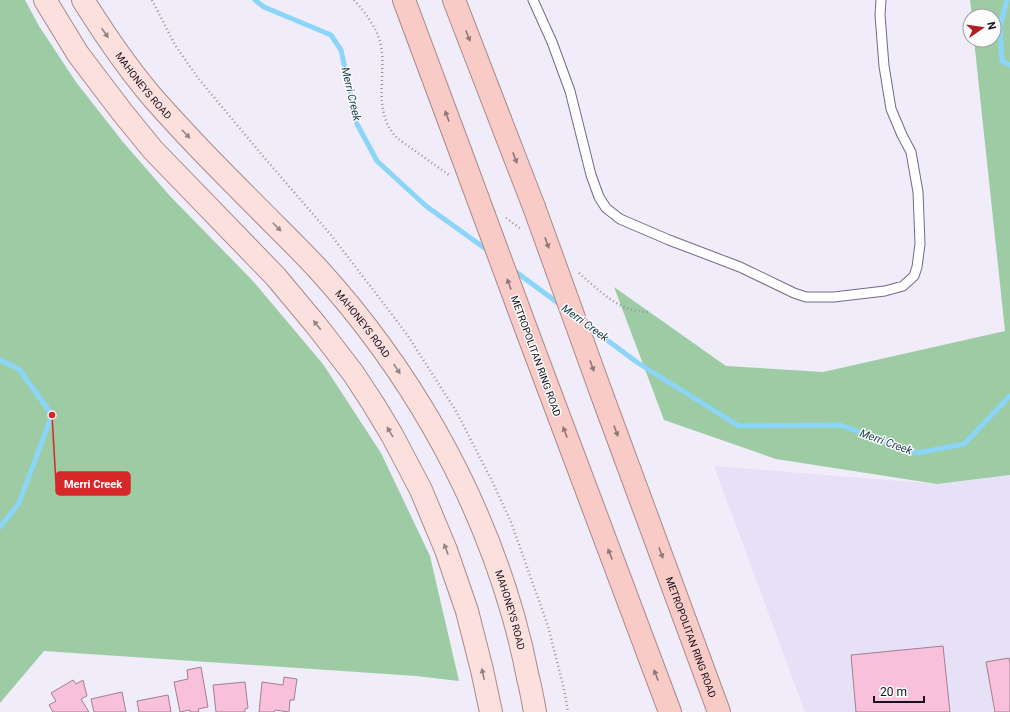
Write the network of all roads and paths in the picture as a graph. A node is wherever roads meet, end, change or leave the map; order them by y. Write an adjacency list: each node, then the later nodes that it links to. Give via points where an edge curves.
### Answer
1 (45, 0): 7 (main road, one-way to 1, via 467,611 446,550 421,490 374,404 316,324 276,277 168,166 122,112 78,54)
2 (83, 0): 8 (main road, MAHONEYS ROAD, one-way to 8, via 111,42 178,126 317,268 354,312 422,407 468,493 490,546 521,644)
3 (404, 0): 9 (highway, METROPOLITAN RING ROAD, one-way to 3, bridge)
4 (454, 0): 10 (highway, METROPOLITAN RING ROAD, one-way to 10, bridge, via 534,207)
5 (533, 0): 6 (lane, via 570,91 591,175 606,208 620,219 740,267 806,297 885,291 903,286 914,276 917,267 920,244 918,192 911,152 891,109 884,66)
6 (881, 0)
7 (490, 712)
8 (535, 712)
9 (670, 712)
10 (719, 712)

